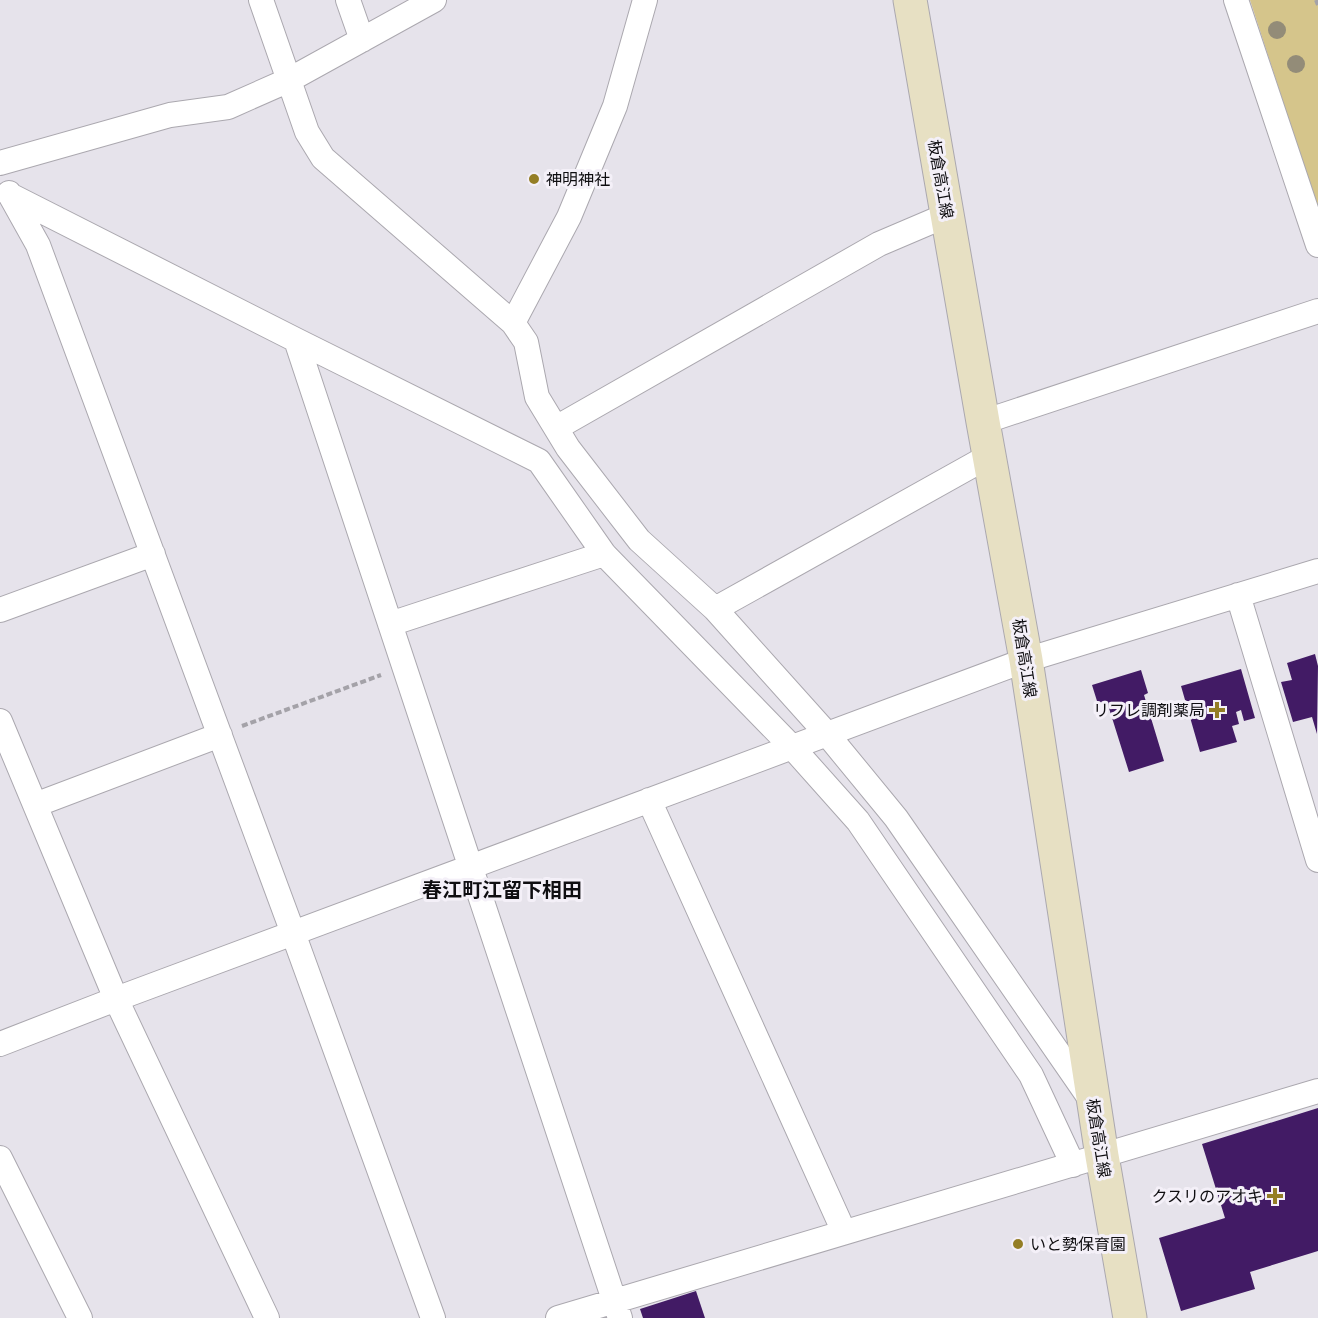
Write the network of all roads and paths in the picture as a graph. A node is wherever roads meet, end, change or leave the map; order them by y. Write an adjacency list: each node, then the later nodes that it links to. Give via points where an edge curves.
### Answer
1 (261, 0): 10 (street)
2 (348, 0): 9 (street)
3 (434, 0): 9 (street)
4 (645, 0): 16 (street, via 615,106 569,217)
5 (910, 0): 13 (main road, 板倉高江線)
6 (1236, 0): 14 (street)
7 (1316, 0): 8 (path)
8 (1318, 5)
9 (363, 40): 10 (street)
10 (288, 80): 11 (street, via 228,107 170,115); 16 (street, via 307,132 323,158)
11 (0, 163)
12 (5, 190): 17 (street); 21 (street, via 38,245)
13 (947, 215): 18 (main road, 板倉高江線); 19 (street, via 879,244)
14 (1318, 245)
15 (1318, 311): 18 (street)
16 (513, 323): 19 (street, via 526,342 537,398)
17 (296, 340): 22 (street, via 539,461); 27 (street)
18 (983, 422): 20 (main road, 板倉高江線)
19 (556, 429): 25 (street, via 639,540)
20 (989, 456): 25 (street); 28 (main road, 板倉高江線)
21 (153, 554): 26 (street); 32 (street)
22 (604, 555): 27 (street); 33 (street)
23 (1318, 571): 24 (street)
24 (1238, 595): 28 (street); 36 (street)
25 (715, 609): 31 (street)
26 (0, 610)
27 (390, 624): 29 (street)
28 (1026, 660): 31 (street); 42 (main road, 板倉高江線)
29 (405, 667): 32 (path); 37 (street)
30 (0, 721): 35 (street)
31 (827, 734): 33 (street); 42 (street, via 896,818)
32 (220, 735): 35 (street); 38 (street)
33 (792, 747): 34 (street); 44 (street, via 858,821)
34 (649, 800): 37 (street); 45 (street)
35 (35, 805): 39 (street)
36 (1318, 860)
37 (471, 866): 38 (street); 46 (street)
38 (293, 933): 39 (street); 49 (street)
39 (116, 999): 40 (street); 48 (street)
40 (0, 1044)
41 (1318, 1091): 44 (street)
42 (1094, 1104): 44 (main road, 板倉高江線)
43 (0, 1158): 47 (street)
44 (1087, 1160): 45 (street); 51 (main road, 板倉高江線)
45 (844, 1232): 46 (street)
46 (617, 1310): 50 (street)
47 (80, 1318)
48 (267, 1318)
49 (432, 1318)
50 (558, 1318)
51 (1130, 1318)

